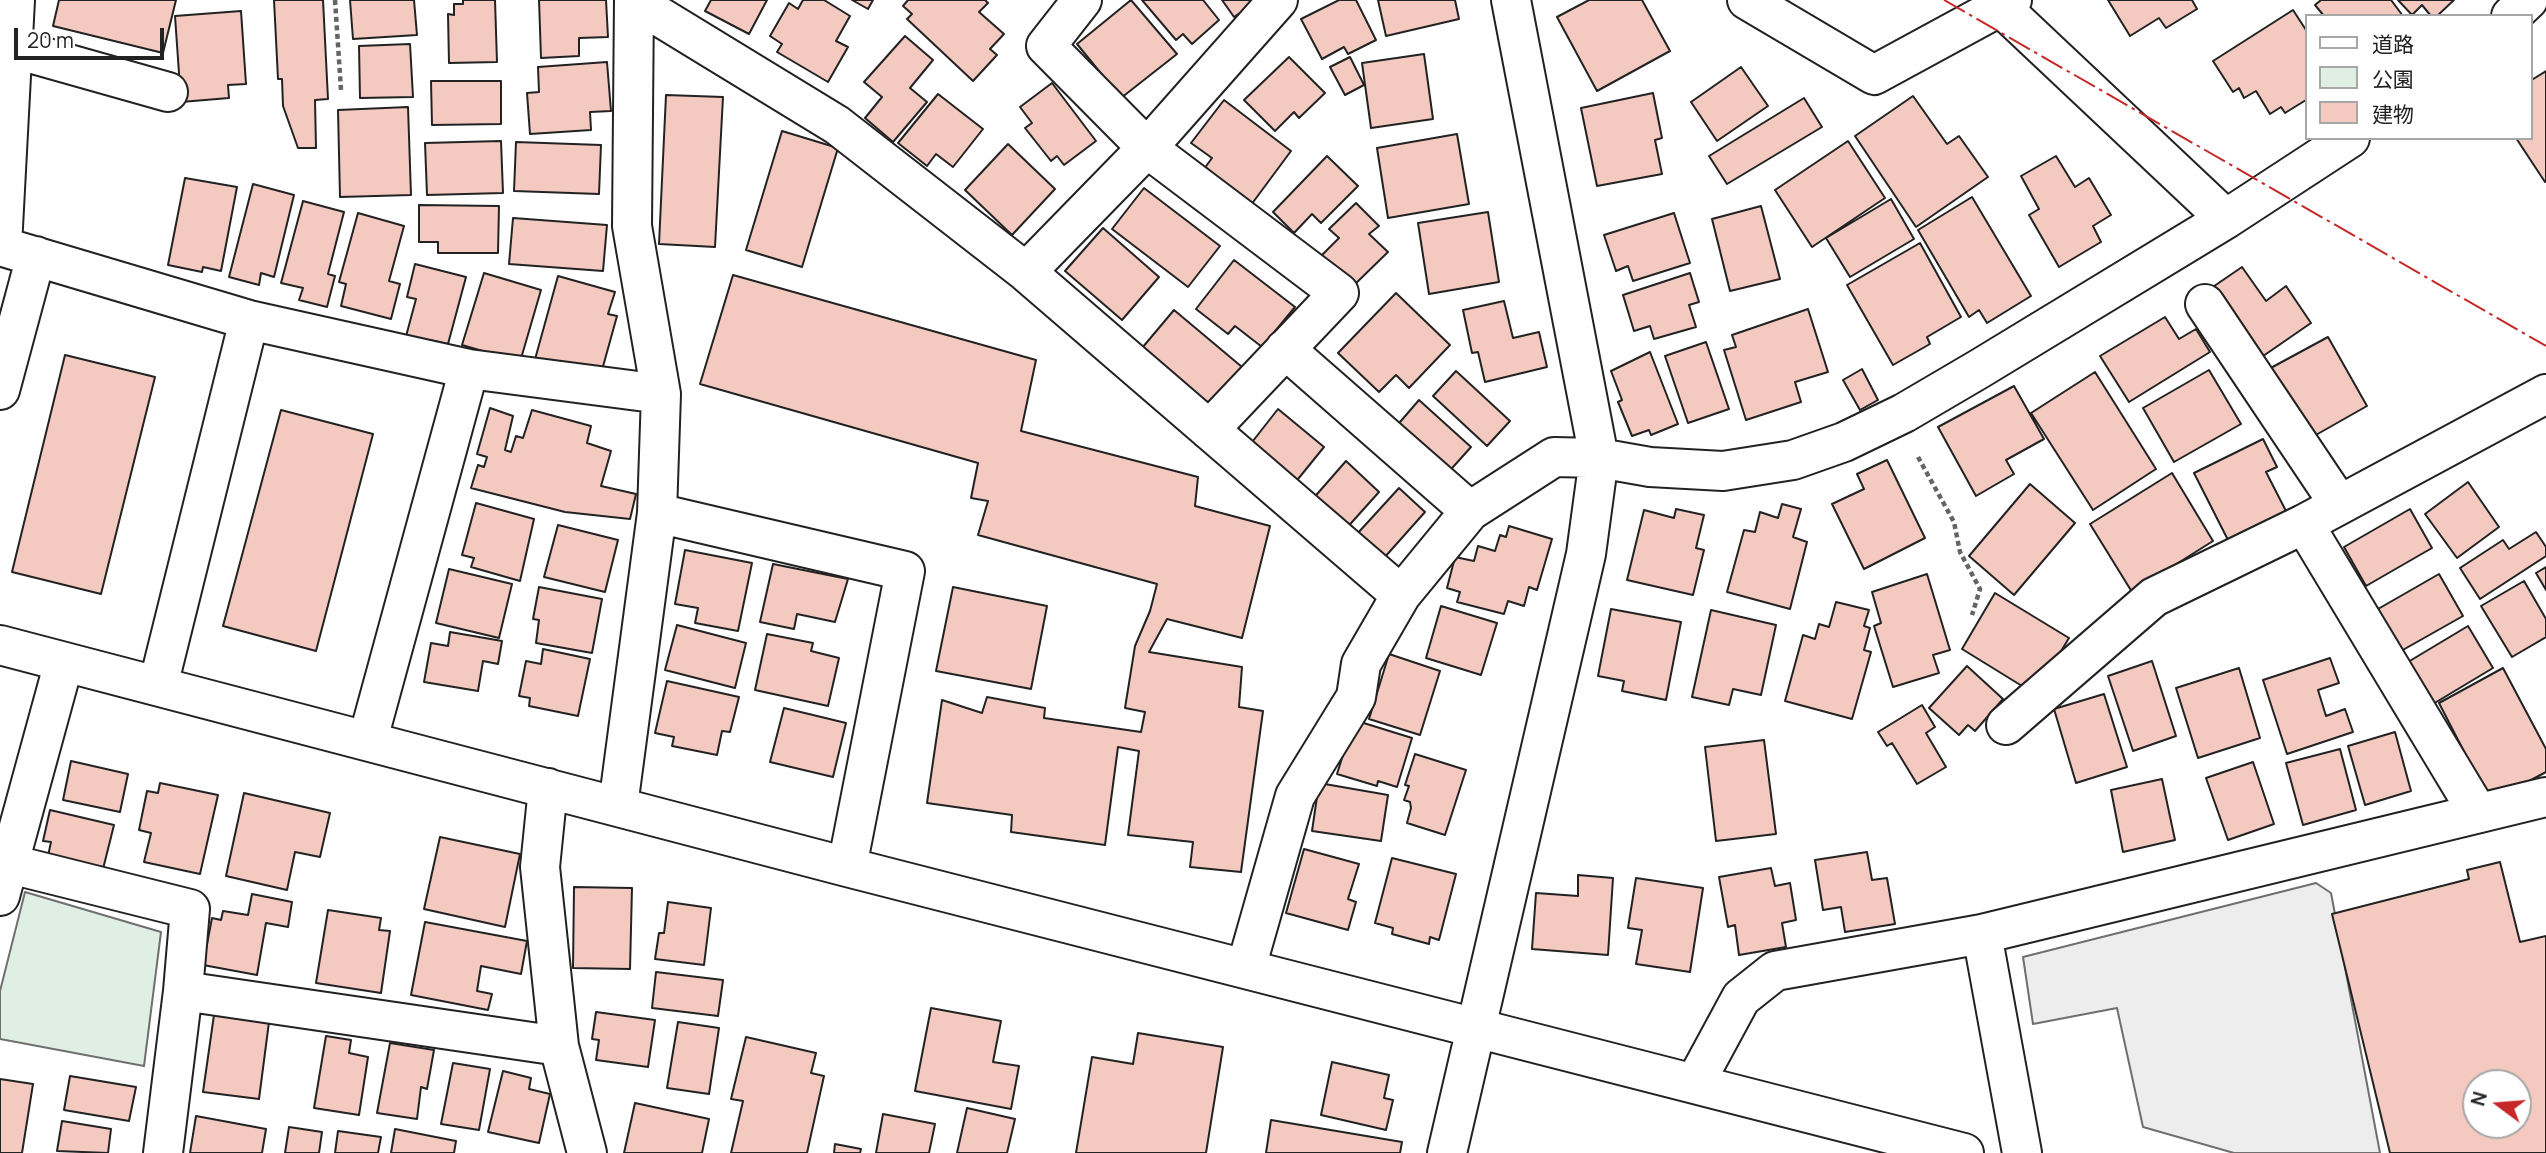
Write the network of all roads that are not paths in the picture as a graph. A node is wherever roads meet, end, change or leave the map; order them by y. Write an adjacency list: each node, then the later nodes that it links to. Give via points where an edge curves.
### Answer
1 (15, 0): 10 (street)
2 (1082, 0): 13 (street, via 1046,46)
3 (1278, 0): 13 (street)
4 (1511, 0): 25 (street)
5 (1747, 0): 8 (street, via 1874,75)
6 (2528, 0): 9 (street)
7 (634, 1): 16 (street, via 837,125); 22 (street, via 632,226)
8 (2006, 4): 14 (street)
9 (2513, 14)
10 (12, 48): 11 (street); 15 (street)
11 (168, 92)
12 (2347, 140): 14 (street)
13 (1147, 148): 16 (street); 19 (street, via 1339,293)
14 (2226, 219): 25 (street, via 1844,442 1793,460 1723,471 1650,467)
15 (13, 249): 18 (street); 21 (street)
16 (1026, 272): 24 (street)
17 (2205, 304): 26 (street)
18 (249, 320): 20 (street); 33 (street)
19 (1285, 349): 24 (street); 27 (street)
20 (469, 369): 22 (street); 35 (street)
21 (0, 390)
22 (661, 394): 28 (street)
23 (2546, 394): 26 (street)
24 (1209, 430): 30 (street)
25 (1599, 458): 27 (street, via 1554,457); 45 (street, via 1586,554)
26 (2339, 504): 29 (street)
27 (1470, 511): 30 (street)
28 (657, 513): 38 (street); 40 (street, via 905,571)
29 (2304, 524): 34 (street, via 2154,597); 39 (street)
30 (1401, 595): 43 (street, via 1361,664 1356,697 1295,796)
31 (0, 645): 32 (street)
32 (64, 662): 33 (street); 41 (street)
33 (158, 685): 35 (street)
34 (2006, 726)
35 (368, 739): 36 (street)
36 (548, 788): 38 (street); 46 (street, via 540,867)
37 (2546, 797): 39 (street)
38 (618, 806): 40 (street)
39 (2478, 813): 42 (street)
40 (847, 867): 43 (street)
41 (5, 880): 44 (street, via 190,909)
42 (1982, 934): 47 (street, via 1775,971 1741,998); 52 (street)
43 (1246, 968): 45 (street)
44 (183, 991): 46 (street); 48 (street)
45 (1476, 1027): 47 (street); 50 (street)
46 (559, 1046): 49 (street)
47 (1695, 1083): 51 (street)
48 (163, 1153)
49 (587, 1153)
50 (1447, 1153)
51 (1964, 1153)
52 (2022, 1153)

